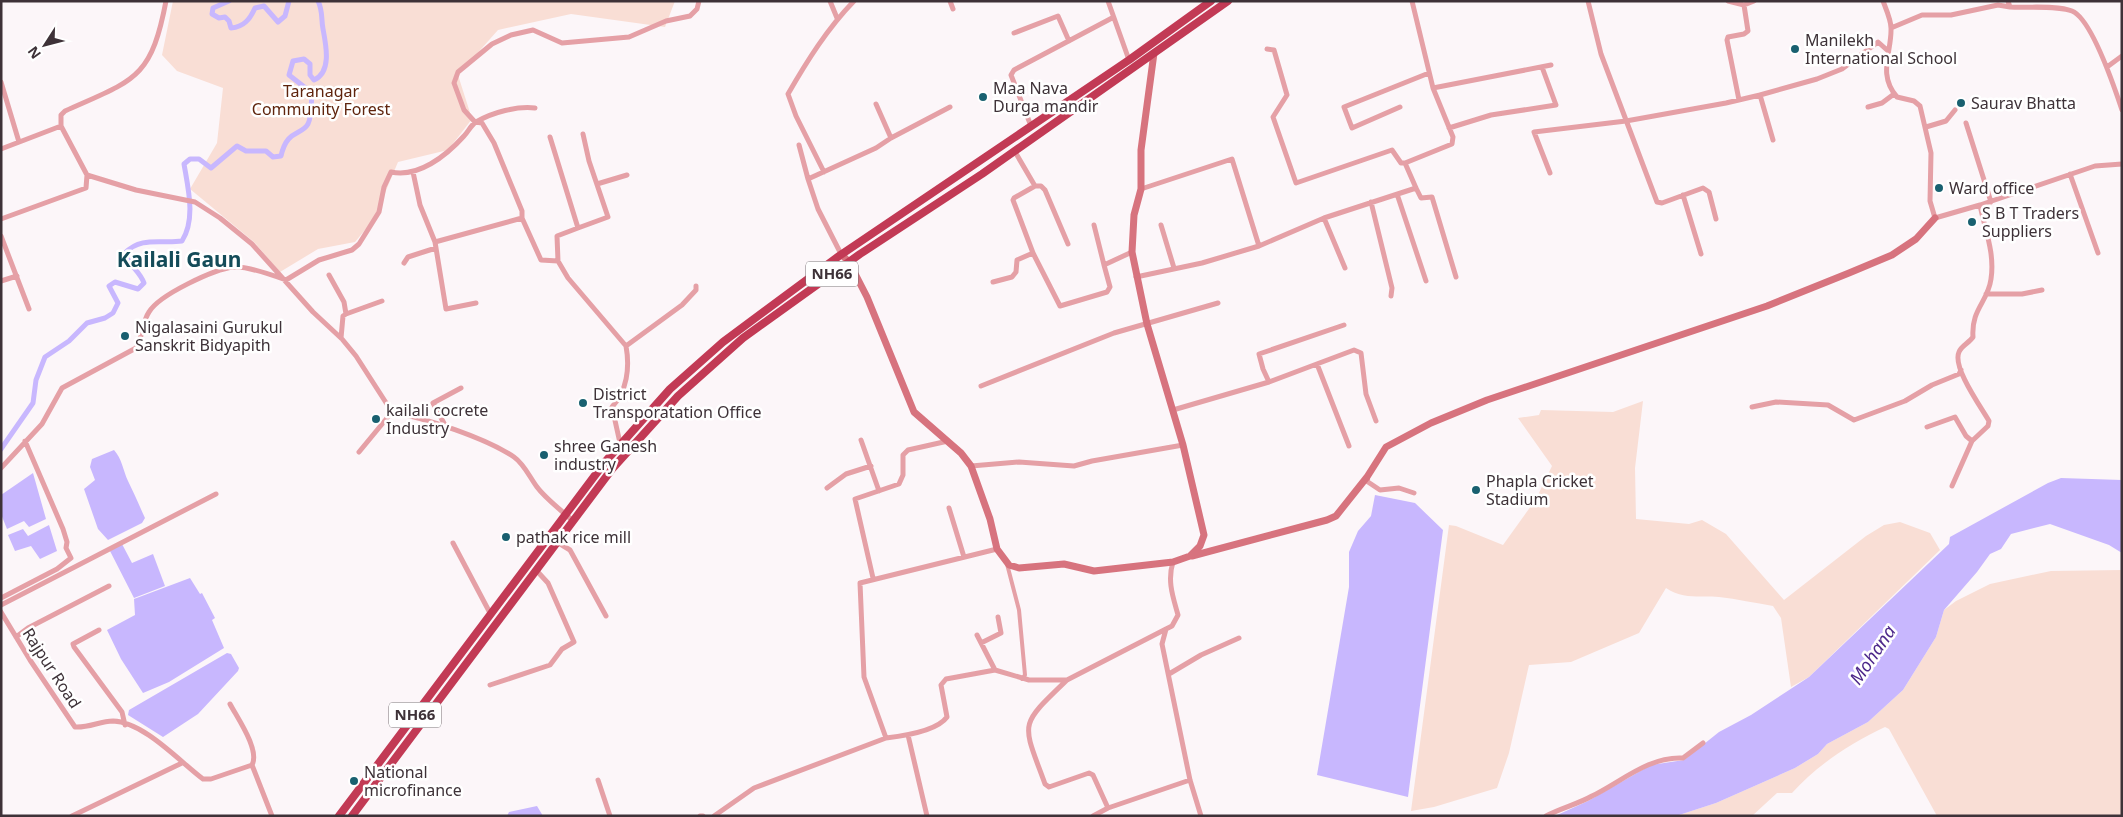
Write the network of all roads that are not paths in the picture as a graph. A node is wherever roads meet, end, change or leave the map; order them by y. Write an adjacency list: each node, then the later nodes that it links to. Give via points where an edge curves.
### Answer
1 (166, 1): 46 (street, via 158,40 139,73 126,83 65,110)
2 (699, 1): 44 (street, via 690,16 666,21 630,37 562,43 533,30 492,44 458,72 454,83 464,110)
3 (830, 1): 17 (street)
4 (854, 1): 17 (street)
5 (950, 1): 16 (street)
6 (1108, 1): 18 (street)
7 (1211, 1): 26 (highway, NH66)
8 (1228, 1): 24 (highway, NH66)
9 (1412, 1): 30 (street)
10 (1588, 1): 43 (street, via 1602,54)
11 (1728, 1): 15 (street)
12 (1754, 1): 15 (street)
13 (1884, 1): 19 (street)
14 (2009, 4): 19 (street, via 1952,15 1922,15); 29 (street, via 2072,11 2083,20)
15 (1744, 5): 35 (street, via 1748,31 1727,40)
16 (953, 10)
17 (837, 18): 61 (street, via 788,94)
18 (1112, 18): 21 (street); 26 (street)
19 (1891, 28): 23 (street)
20 (1014, 33): 21 (street, via 1058,16)
21 (1069, 41): 47 (street, via 1014,70 1011,75)
22 (1266, 50): 58 (street, via 1274,50 1287,95 1273,117 1296,183 1392,150 1401,163)
23 (1887, 50): 33 (street, via 1886,71); 34 (street, via 1878,42 1842,69 1817,80)
24 (1154, 53): 57 (highway, NH66); 70 (main road, via 1141,150)
25 (2122, 56): 29 (street)
26 (1129, 60): 47 (highway, NH66)
27 (1551, 65): 28 (street)
28 (1542, 67): 32 (street); 49 (street, via 1556,105 1491,115)
29 (2108, 67): 42 (street)
30 (1429, 74): 32 (street); 38 (street, via 1344,107 1352,128)
31 (1, 82): 54 (street)
32 (1433, 88): 49 (street)
33 (1894, 94): 39 (street, via 1882,103); 48 (street, via 1920,106)
34 (1760, 95): 35 (street); 53 (street)
35 (1739, 100): 43 (street)
36 (876, 104): 52 (street)
37 (950, 107): 52 (street)
38 (1400, 107)
39 (1868, 107)
40 (535, 108): 44 (street, via 516,106)
41 (1955, 110): 48 (street, via 1946,121)
42 (2122, 110)
43 (1626, 121): 62 (street, via 1534,132); 72 (street, via 1657,202)
44 (475, 122): 60 (street, via 444,154); 76 (street, via 482,123 494,143)
45 (1966, 123): 74 (street)
46 (60, 126): 54 (street); 64 (street)
47 (1031, 126): 92 (highway, NH66)
48 (1926, 127): 78 (street, via 1931,153 1930,201)
49 (1449, 128): 58 (street, via 1452,144)
50 (583, 134): 67 (street)
51 (550, 138): 83 (street)
52 (891, 138): 61 (street)
53 (1773, 140)
54 (19, 142): 56 (street)
55 (799, 145): 66 (street)
56 (1, 149)
57 (1014, 150): 68 (street); 95 (highway, NH66)
58 (1405, 163): 69 (street)
59 (2122, 164): 63 (street, via 2095,166)
60 (413, 172): 85 (street, via 420,205); 104 (street, via 403,175 390,172 380,212 352,250 318,260)
61 (824, 172): 66 (street)
62 (1550, 172)
63 (2070, 174): 74 (street); 91 (street)
64 (86, 175): 79 (street, via 86,188); 104 (street, via 201,204 252,244)
65 (628, 175): 67 (street)
66 (808, 179): 92 (street, via 818,209)
67 (597, 184): 83 (street, via 608,217)
68 (1035, 186): 86 (street, via 1045,190); 90 (street, via 1013,200)
69 (1416, 188): 71 (street); 103 (street, via 1421,198 1432,197)
70 (1141, 189): 87 (street, via 1232,159); 89 (main road, via 1134,215)
71 (1398, 194): 73 (street); 106 (street)
72 (1683, 195): 80 (street, via 1703,188 1709,192); 93 (street)
73 (1371, 202): 77 (street); 111 (street, via 1392,288)
74 (1991, 202): 75 (street)
75 (1980, 205): 78 (street); 110 (street, via 1992,259 1991,280)
76 (522, 218): 85 (street); 94 (street, via 541,260)
77 (1324, 218): 87 (street); 99 (street)
78 (1935, 218): 143 (main road, via 1916,239 1892,255 1758,310 1487,400 1430,423 1386,447)
79 (1, 219)
80 (1716, 219)
81 (1094, 225): 97 (street)
82 (1161, 225): 98 (street)
83 (578, 228): 94 (street, via 557,236)
84 (1, 236): 101 (street)
85 (435, 242): 88 (street)
86 (1068, 244)
87 (1259, 246): 98 (street)
88 (436, 248): 96 (street, via 408,257); 113 (street, via 446,309)
89 (1132, 252): 97 (street); 102 (main road)
90 (1033, 253): 97 (street, via 1060,306 1109,290); 107 (street, via 1017,260 1012,277)
91 (2098, 253)
92 (841, 254): 95 (main road); 136 (highway, NH66, via 723,342 670,389)
93 (1701, 254)
94 (558, 260): 120 (street, via 568,278)
95 (848, 262): 135 (main road, via 867,298 914,412); 151 (highway, NH66, via 742,338 678,396 621,458)
96 (404, 263)
97 (1104, 265)
98 (1174, 268): 102 (street)
99 (1345, 268)
100 (329, 275): 116 (street, via 344,302)
101 (16, 276): 105 (street); 115 (street)
102 (1136, 277): 117 (main road)
103 (1456, 277)
104 (286, 280): 119 (street); 133 (street, via 236,267 213,271 172,293 148,313 142,339 136,348 62,388 42,424)
105 (1, 281)
106 (1426, 281)
107 (993, 282)
108 (696, 286): 120 (street, via 682,305)
109 (2042, 290): 110 (street)
110 (1986, 294): 122 (street, via 1973,318 1973,337 1959,350)
111 (1390, 296)
112 (382, 301): 116 (street)
113 (476, 303)
114 (1218, 303): 117 (street)
115 (29, 309)
116 (346, 314): 119 (street)
117 (1147, 324): 124 (street, via 1114,333); 127 (main road)
118 (1344, 325): 123 (street, via 1260,354)
119 (340, 338): 128 (street, via 356,356)
120 (626, 346): 136 (street, via 625,385 622,397 612,407)
121 (1317, 364): 123 (street); 129 (street, via 1354,350 1361,353 1366,394); 138 (street)
122 (1961, 370): 126 (street, via 1959,374 1905,401 1854,420 1828,404 1776,402); 134 (street, via 1989,421)
123 (1269, 382): 127 (street)
124 (981, 386)
125 (461, 388): 130 (street, via 434,403)
126 (1752, 407)
127 (1173, 410): 137 (main road)
128 (392, 412): 130 (street); 139 (street)
129 (1376, 420)
130 (446, 427): 150 (street, via 514,457 527,470 537,488)
131 (1927, 428): 134 (street, via 1955,417)
132 (861, 440): 140 (street)
133 (25, 441): 142 (street); 162 (street, via 63,529 71,558 57,569)
134 (1972, 441): 144 (street)
135 (948, 442): 141 (main road); 146 (street, via 908,450 903,455 899,484)
136 (620, 443): 150 (highway, NH66)
137 (1183, 445): 141 (street, via 1074,466 1019,462); 155 (main road, via 1204,535 1200,546)
138 (1349, 446)
139 (359, 452)
140 (870, 466): 145 (street, via 846,474); 146 (street)
141 (971, 466): 154 (main road, via 990,519)
142 (1, 468)
143 (1367, 477): 147 (street, via 1368,482 1380,490 1399,488); 155 (main road, via 1336,516)
144 (1952, 486)
145 (827, 488)
146 (879, 490): 160 (street, via 855,499)
147 (1414, 493)
148 (216, 494): 163 (street)
149 (949, 508): 156 (street)
150 (566, 514): 151 (street); 165 (highway, NH66)
151 (573, 520): 152 (highway, NH66)
152 (557, 542): 159 (highway, NH66); 166 (street, via 570,550)
153 (453, 543): 165 (street)
154 (996, 549): 156 (street); 158 (main road)
155 (1190, 556): 157 (main road)
156 (964, 557): 160 (street)
157 (1173, 562): 158 (main road, via 1094,571 1064,564 1016,568); 168 (street, via 1169,574 1170,587 1178,615 1172,626)
158 (1007, 563): 176 (street, via 1019,610 1025,675)
159 (536, 570): 178 (street, via 548,582 574,642 562,649 550,665); 192 (highway, NH66)
160 (873, 578): 182 (street, via 860,583 864,677)
161 (109, 586): 171 (street)
162 (1, 598)
163 (1, 604)
164 (1, 612): 171 (street, Rajpur Road)
165 (490, 613): 191 (highway, NH66)
166 (606, 616)
167 (998, 617): 173 (street, via 1001,633)
168 (1166, 629): 175 (street, via 1162,644); 177 (street)
169 (99, 630): 180 (street, via 74,647 122,712)
170 (977, 635): 173 (street)
171 (16, 637): 180 (street, Rajpur Road, via 75,727 86,728 114,721)
172 (1239, 638): 175 (street, via 1201,655)
173 (982, 643): 174 (street)
174 (995, 670): 176 (street); 181 (street, via 946,679 940,685 947,717 943,722)
175 (1170, 674): 187 (street)
176 (1022, 679): 177 (street)
177 (1067, 680): 188 (street, via 1032,714 1028,728 1029,743 1045,784 1049,787 1089,773 1093,775)
178 (490, 685)
179 (230, 704): 185 (street, via 254,751)
180 (125, 724): 184 (street, Rajpur Road, via 152,737)
181 (908, 735): 182 (street); 195 (street)
182 (886, 738): 194 (street, via 754,788)
183 (1703, 743): 198 (street, via 1683,758 1655,761 1591,797)
184 (182, 763): 185 (street, Rajpur Road, via 203,779 211,780); 189 (street)
185 (252, 765): 190 (street)
186 (598, 780): 193 (street)
187 (1190, 780): 188 (street); 197 (street)
188 (1108, 808): 196 (street)
189 (73, 815)
190 (272, 816)
191 (338, 816)
192 (352, 816)
193 (610, 816)
194 (714, 816)
195 (927, 816)
196 (1093, 816)
197 (1202, 816)
198 (1546, 816)

